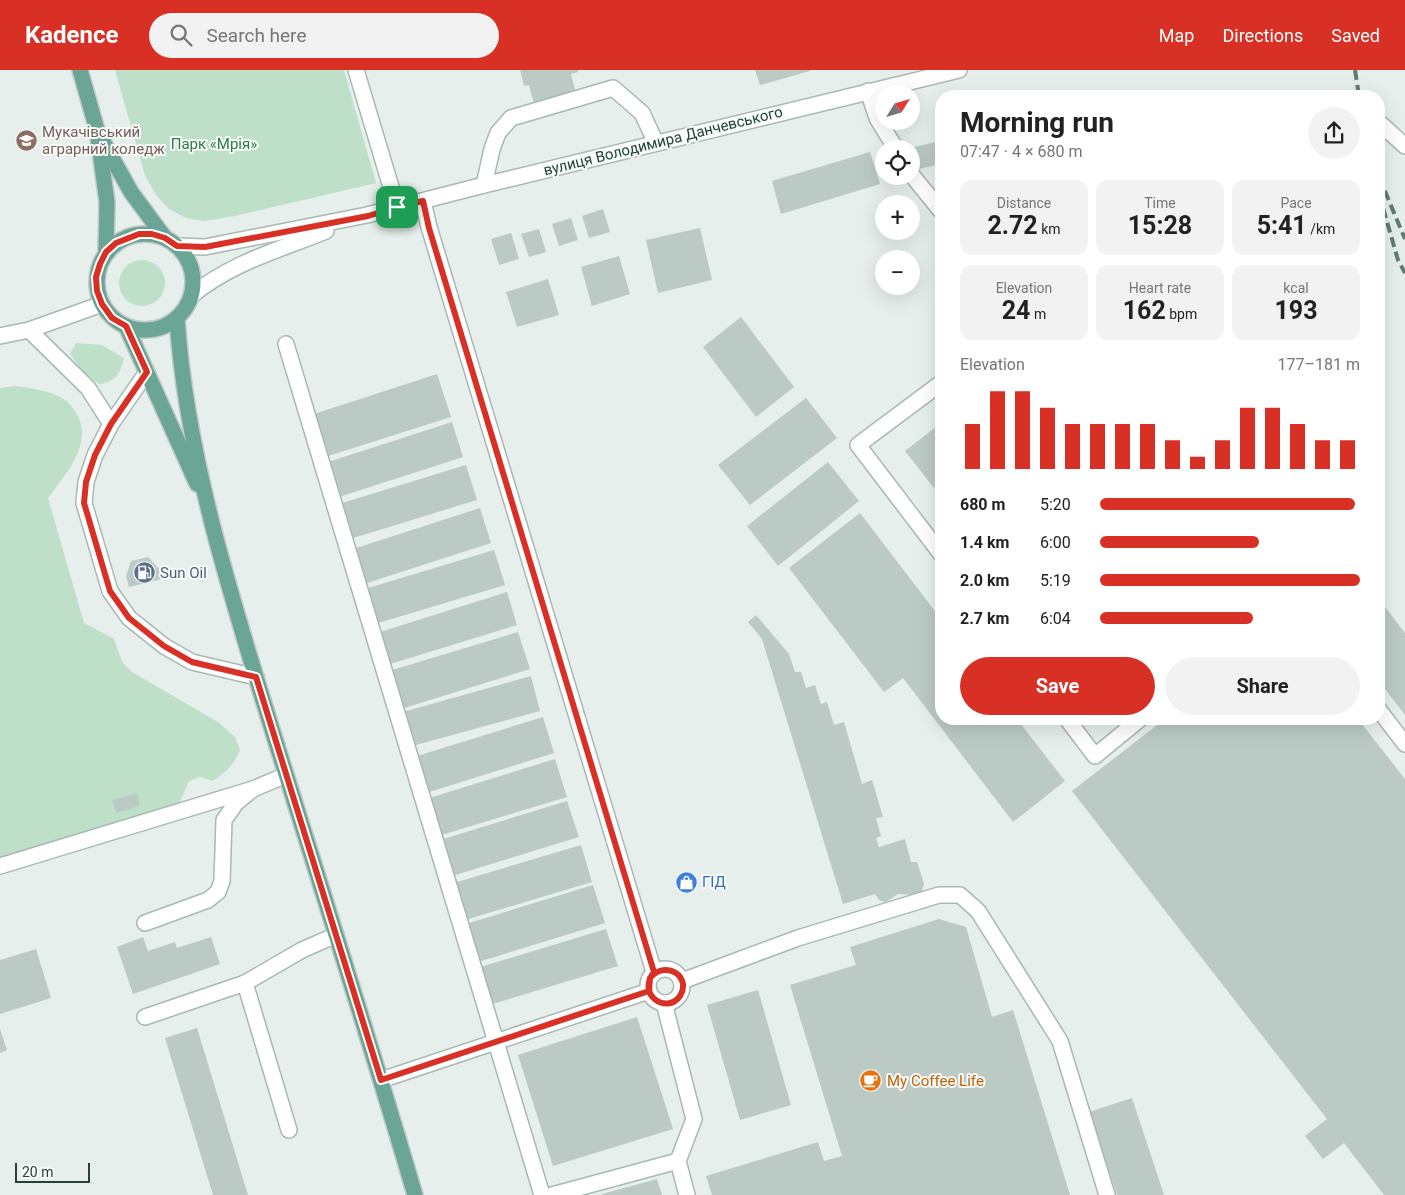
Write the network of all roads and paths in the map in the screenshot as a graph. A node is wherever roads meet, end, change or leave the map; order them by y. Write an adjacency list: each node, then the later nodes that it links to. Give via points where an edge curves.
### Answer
1 (80, 70): 6 (main road)
2 (356, 70): 14 (street)
3 (959, 70): 4 (street, вулиця Володимира Данчевського)
4 (868, 92): 7 (street, via 877,118); 8 (street, вулиця Володимира Данчевського)
5 (1385, 128): 9 (street)
6 (97, 130): 16 (main road, via 131,192); 17 (main road, via 107,202)
7 (890, 140)
8 (656, 142): 10 (street, вулиця Володимира Данчевського); 10 (street, via 642,113 613,88 511,118 495,141)
9 (1405, 146)
10 (484, 184): 12 (street, вулиця Володимира Данчевського)
11 (920, 185): 13 (street)
12 (423, 201): 14 (street, вулиця Володимира Данчевського); 40 (street)
13 (935, 204)
14 (397, 207): 15 (street, вулиця Володимира Данчевського)
15 (368, 216): 16 (street, вулиця Володимира Данчевського, via 214,246); 18 (street, вулиця Володимира Данчевського, via 240,265 212,279)
16 (171, 242): 17 (main road, via 152,234 139,234 116,243); 18 (main road, via 190,263)
17 (106, 252): 19 (main road, via 96,277)
18 (191, 296): 20 (main road)
19 (102, 304): 21 (main road, via 112,318); 22 (street)
20 (177, 318): 21 (main road, via 153,330); 28 (main road, via 180,362)
21 (126, 326): 25 (main road)
22 (29, 330): 23 (street); 27 (street, via 88,388)
23 (0, 336)
24 (286, 344): 46 (street)
25 (147, 372): 27 (street); 28 (main road)
26 (935, 387): 29 (street, via 858,445)
27 (111, 424): 30 (street, via 95,455 86,482 84,503 110,591 129,618 164,646 192,662)
28 (208, 508): 30 (main road)
29 (935, 546)
30 (256, 677): 35 (main road)
31 (1385, 718): 34 (street)
32 (1072, 725): 33 (street, via 1095,756)
33 (1133, 725)
34 (1405, 744)
35 (286, 775): 36 (street); 39 (main road)
36 (253, 789): 37 (street); 38 (street, via 236,803 224,820 222,881 218,892 208,900)
37 (0, 866)
38 (145, 923)
39 (336, 934): 42 (street); 47 (main road)
40 (654, 972): 41 (street, via 670,969); 43 (street, via 648,984)
41 (682, 981): 44 (street, via 679,997); 54 (street, via 798,938 939,895 960,895 978,911 1060,1041)
42 (245, 983): 45 (street); 48 (street)
43 (649, 991): 44 (street, via 652,997); 46 (street)
44 (664, 1004): 49 (street, via 694,1119)
45 (145, 1017)
46 (496, 1042): 47 (street); 51 (street)
47 (381, 1080): 50 (main road)
48 (289, 1130)
49 (678, 1161): 52 (street); 53 (street)
50 (415, 1195)
51 (542, 1195)
52 (552, 1195)
53 (687, 1195)
54 (1107, 1195)

